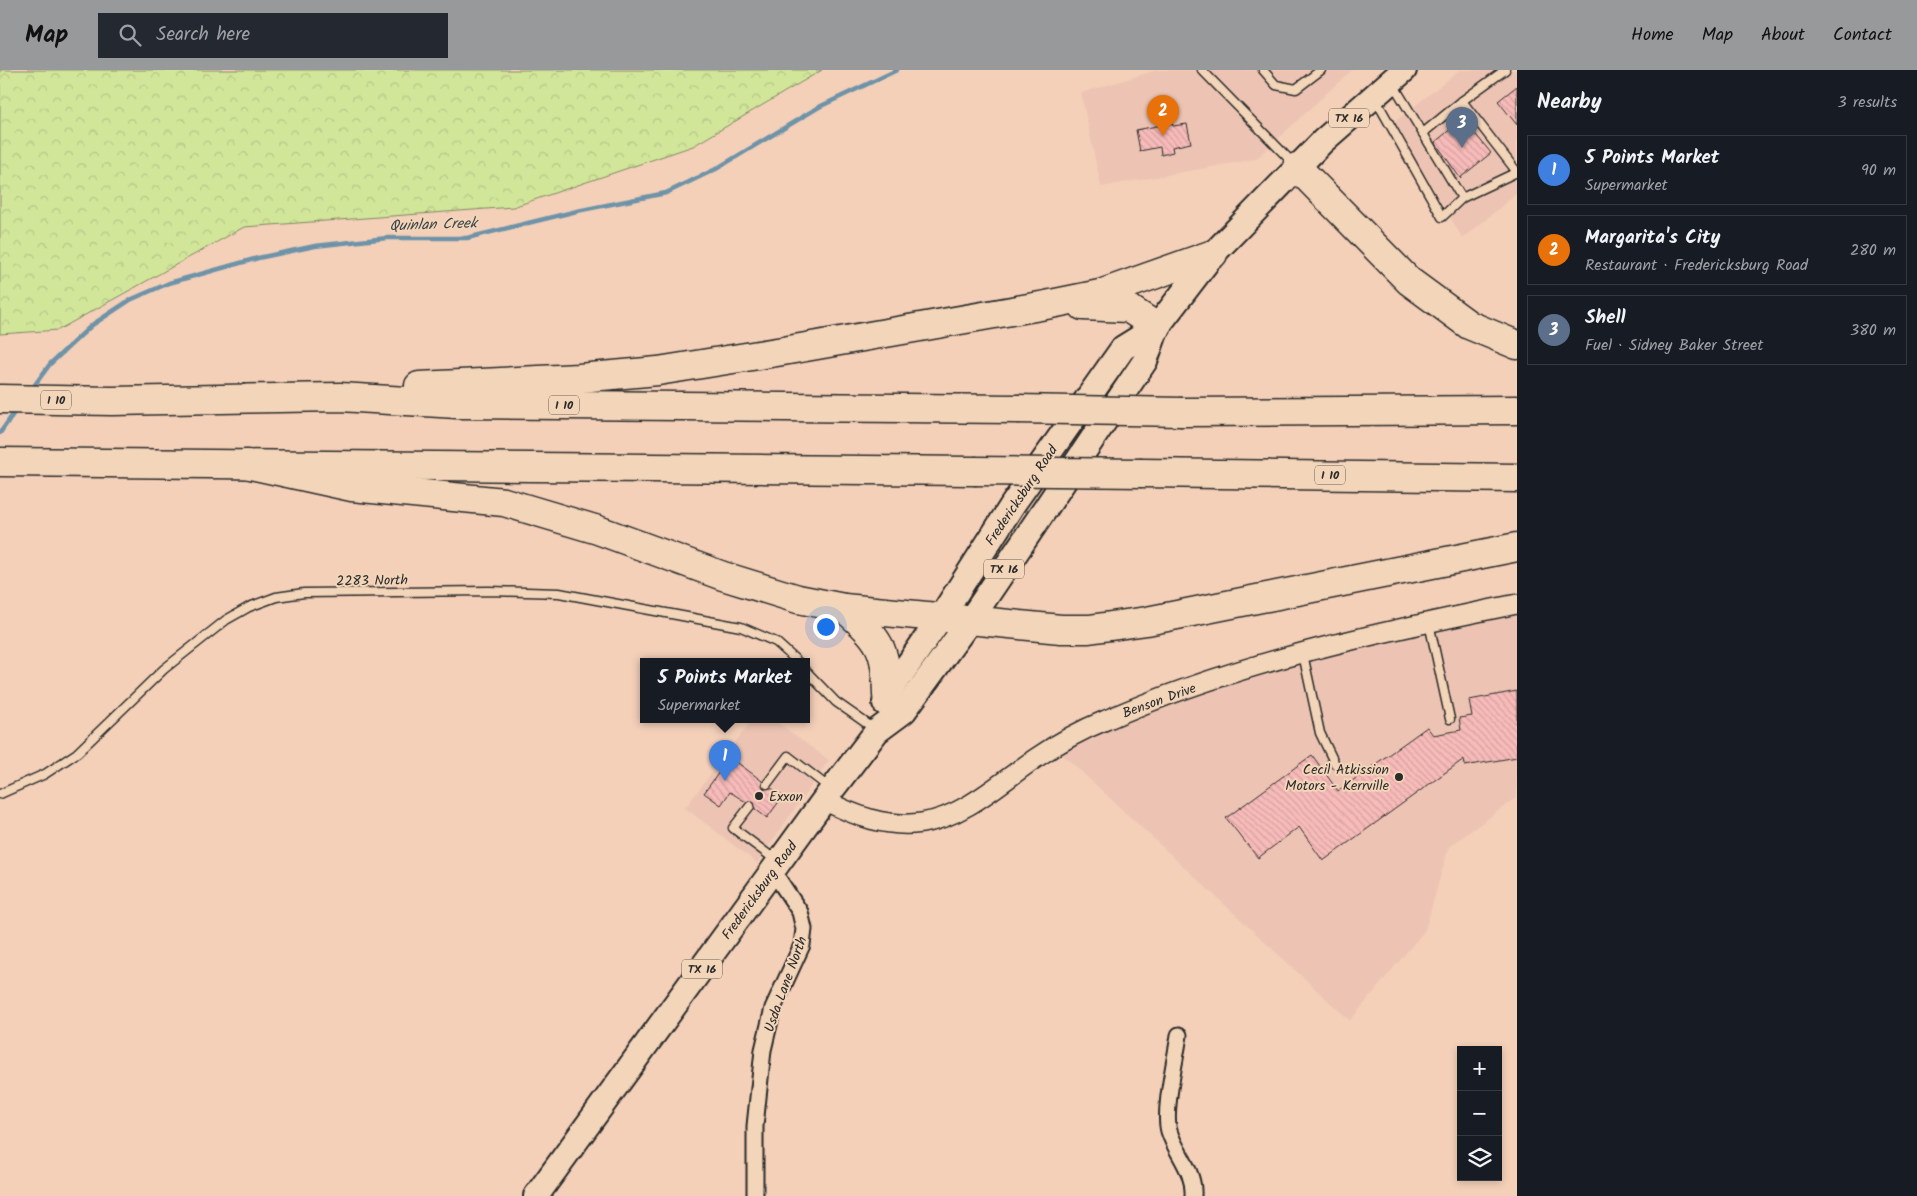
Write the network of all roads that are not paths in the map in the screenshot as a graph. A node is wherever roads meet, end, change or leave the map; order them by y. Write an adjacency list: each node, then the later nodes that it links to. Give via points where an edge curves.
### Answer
1 (1214, 70): 5 (lane)
2 (1263, 70): 3 (lane, via 1276,85 1296,90)
3 (1321, 70)
4 (1505, 70): 8 (lane)
5 (1205, 73): 10 (lane)
6 (1401, 73): 7 (main road, TX 16); 9 (lane)
7 (1374, 96): 10 (main road, TX 16); 12 (lane, via 1442,217)
8 (1462, 101): 9 (lane); 11 (lane)
9 (1423, 133): 12 (lane)
10 (1297, 167): 13 (main road, Fredericksburg Road / TX 16); 16 (highway, via 1409,281 1469,325)
11 (1517, 172): 12 (lane)
12 (1462, 198)
13 (1213, 254): 14 (highway, via 1100,294); 15 (main road, Fredericksburg Road / TX 16)
14 (1046, 305): 15 (highway, via 1128,308); 17 (highway, via 658,371 411,387)
15 (1157, 328): 26 (main road, Fredericksburg Road / TX 16, via 1123,348 1013,504); 27 (main road, Fredericksburg Road / TX 16, via 1145,362)
16 (1517, 344)
17 (340, 397): 18 (highway, I 10, via 112,401); 19 (highway, I 10, bridge, via 457,404 1182,412)
18 (0, 399)
19 (1517, 410)
20 (0, 462): 21 (highway, I 10)
21 (246, 464): 22 (highway, I 10, bridge); 25 (highway, via 352,487 504,502 598,530 723,576 798,599)
22 (1517, 478)
23 (1517, 547): 27 (highway, via 1113,626 1061,629)
24 (1517, 604): 28 (street, Benson Drive)
25 (844, 608): 26 (highway); 32 (highway, via 878,640 886,664)
26 (941, 617): 27 (highway); 32 (main road, Fredericksburg Road / TX 16)
27 (969, 622): 34 (main road, Fredericksburg Road / TX 16, via 904,711)
28 (1429, 622): 29 (street, Benson Drive); 33 (lane)
29 (1303, 652): 35 (lane, via 1320,733); 38 (street, Benson Drive, via 1139,705 1103,721 1069,737 952,813 922,823 892,824 867,819)
30 (794, 658): 37 (lane, 2283 North, via 776,642 741,627 559,594 489,591 323,593 276,597 249,607 203,636 77,753 45,774)
31 (810, 675): 34 (lane, via 836,702)
32 (887, 695): 34 (main road, Fredericksburg Road / TX 16)
33 (1450, 719)
34 (877, 731): 38 (main road, Fredericksburg Road / TX 16)
35 (1335, 764)
36 (767, 784): 38 (lane, via 788,756)
37 (0, 794)
38 (828, 795): 40 (main road, Fredericksburg Road / TX 16)
39 (750, 806): 40 (lane, via 733,828)
40 (776, 867): 42 (main road, Fredericksburg Road / TX 16); 43 (street, Usda Lane North, via 800,912 804,929 802,945 774,1008 762,1050 756,1117)
41 (1179, 1035): 44 (street, via 1168,1115 1169,1130 1192,1181)
42 (536, 1196)
43 (755, 1196)
44 (1193, 1196)

